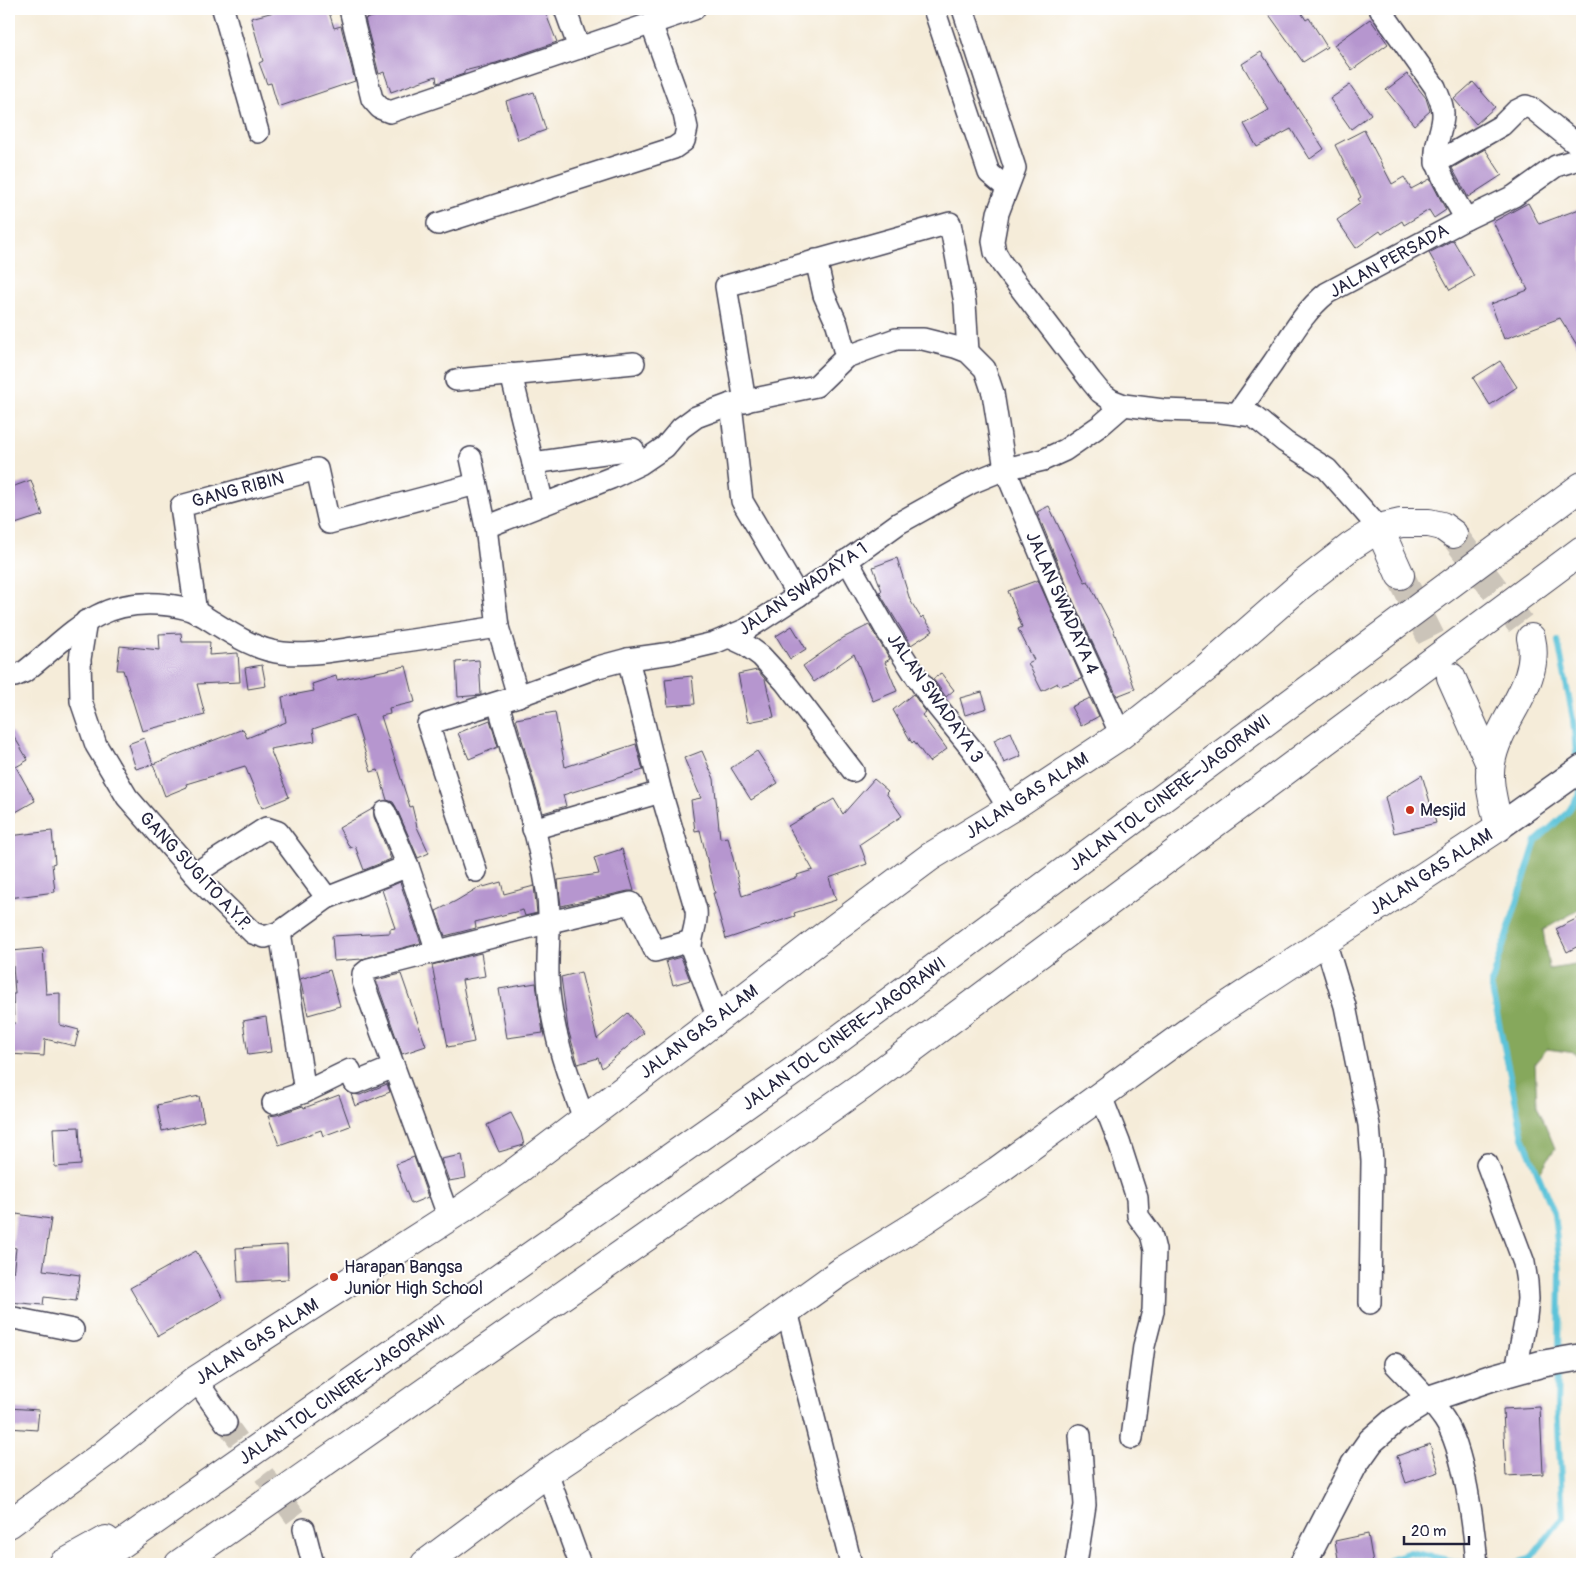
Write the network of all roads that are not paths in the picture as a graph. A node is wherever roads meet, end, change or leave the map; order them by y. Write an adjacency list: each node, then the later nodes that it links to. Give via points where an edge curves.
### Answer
1 (222, 9): 10 (street)
2 (350, 9): 9 (street, via 372,99 380,108 390,112)
3 (565, 9): 9 (street)
4 (934, 9): 14 (street, via 988,173)
5 (963, 9): 14 (street, via 1015,168)
6 (1380, 9): 13 (street, via 1439,97 1444,115 1435,151)
7 (689, 10): 8 (street)
8 (651, 23): 9 (street); 16 (street, via 684,114 687,128 684,141 674,148)
9 (579, 48)
10 (258, 132)
11 (1582, 152): 13 (street, via 1580,147 1526,106 1502,125)
12 (1582, 158): 15 (street, JALAN PERSADA, via 1556,166 1514,196)
13 (1436, 162): 15 (street)
14 (1007, 188): 24 (street, via 998,212 993,241 995,252 1100,392)
15 (1466, 219): 25 (street, JALAN PERSADA, via 1327,293 1302,318)
16 (438, 224)
17 (816, 260): 18 (street, via 950,223 965,303); 19 (street, via 824,295 837,324); 23 (street, via 726,286)
18 (968, 352): 19 (street, via 923,339 896,339); 29 (street, JALAN SWADAYA 4, via 984,370 992,393)
19 (846, 357): 23 (street, via 816,386)
20 (634, 363): 21 (street)
21 (511, 374): 22 (street); 28 (street)
22 (456, 380)
23 (738, 403): 32 (street, via 696,417 681,428 665,447 640,464); 39 (street, via 742,501)
24 (1124, 405): 25 (street); 29 (street, JALAN SWADAYA 1, via 1065,450 1043,460)
25 (1238, 414): 34 (street, via 1253,416 1326,469)
26 (633, 449): 28 (street)
27 (471, 458): 30 (street)
28 (533, 463): 32 (street)
29 (1005, 470): 37 (street, JALAN SWADAYA 1, via 971,482 930,504); 49 (street, JALAN SWADAYA 4, via 1063,608)
30 (476, 484): 33 (street); 40 (street, GANG RIBIN, via 329,523 317,469 181,506)
31 (1582, 486): 87 (main road, JALAN TOL CINERE–JAGORAWI, via 839,1039)
32 (543, 504): 33 (street)
33 (486, 527): 42 (street)
34 (1379, 528): 35 (main road, JALAN GAS ALAM, via 1417,522 1442,526); 38 (main road); 49 (main road, JALAN GAS ALAM, via 1327,564)
35 (1453, 534)
36 (1582, 550): 89 (main road, via 862,1086)
37 (847, 560): 39 (street, JALAN SWADAYA 1); 54 (street, JALAN SWADAYA 3, via 914,673 974,752)
38 (1400, 575)
39 (798, 596): 43 (street, JALAN SWADAYA 1)
40 (196, 613): 41 (street, via 168,604 126,604); 42 (street, via 265,650 301,654)
41 (86, 621): 46 (street, via 24,672); 60 (street, GANG SUGITO A.Y.P., via 80,659 81,701 96,745 127,797)
42 (498, 628): 48 (street)
43 (729, 637): 45 (street, JALAN SWADAYA 1, via 672,653); 51 (street, via 762,656)
44 (1532, 638): 50 (main road, JALAN GAS ALAM, via 1534,657 1529,678 1496,742)
45 (628, 659): 48 (street, JALAN SWADAYA 1); 53 (street)
46 (9, 676)
47 (1451, 677): 50 (main road, JALAN GAS ALAM)
48 (508, 700): 57 (street); 59 (street, JALAN SWADAYA 1, via 428,724)
49 (1122, 735): 54 (main road, JALAN GAS ALAM)
50 (1490, 764): 56 (main road, JALAN GAS ALAM)
51 (853, 771)
52 (1573, 774): 56 (street, JALAN GAS ALAM)
53 (661, 792): 57 (street); 64 (street, via 696,910)
54 (1009, 809): 67 (main road, JALAN GAS ALAM, via 918,866)
55 (385, 812): 58 (street)
56 (1499, 827): 65 (main road, JALAN GAS ALAM)
57 (533, 829): 62 (street, via 548,892)
58 (408, 866): 61 (street); 66 (street)
59 (476, 871)
60 (194, 874): 61 (street, via 266,828 278,832); 63 (street, GANG SUGITO A.Y.P., via 253,933 265,937)
61 (327, 898): 63 (street)
62 (550, 922): 64 (street, via 631,903 655,952); 66 (street); 72 (street, via 548,978 552,1010 565,1070)
63 (280, 932): 69 (street)
64 (691, 941): 67 (street)
65 (1325, 941): 70 (main road, JALAN GAS ALAM, via 1192,1029); 75 (street, via 1346,1006 1370,1132)
66 (437, 951): 68 (street, via 369,969 363,974 362,982)
67 (718, 1018): 72 (main road, JALAN GAS ALAM)
68 (394, 1067): 69 (street, via 355,1083 350,1070); 74 (street)
69 (305, 1092): 71 (street)
70 (1101, 1096): 76 (main road, JALAN GAS ALAM, via 997,1171); 86 (street, via 1137,1198 1138,1216 1151,1234 1155,1250 1153,1311 1144,1346)
71 (273, 1104)
72 (584, 1121): 74 (main road, JALAN GAS ALAM)
73 (1487, 1164): 81 (street, via 1524,1263 1527,1282 1526,1317)
74 (449, 1218): 82 (main road, JALAN GAS ALAM)
75 (1370, 1303)
76 (786, 1311): 88 (main road, JALAN GAS ALAM); 99 (street)
77 (9, 1317): 78 (street)
78 (73, 1330)
79 (1581, 1357): 81 (street)
80 (1396, 1364): 83 (street)
81 (1516, 1371): 83 (street)
82 (196, 1380): 84 (street); 90 (main road, JALAN GAS ALAM)
83 (1429, 1399): 101 (street, via 1395,1420 1362,1452); 102 (street, via 1445,1420 1458,1449)
84 (226, 1423)
85 (1080, 1435): 100 (street, via 1085,1505)
86 (1132, 1438)
87 (224, 1473): 92 (main road); 93 (main road, JALAN TOL CINERE–JAGORAWI)
88 (547, 1473): 97 (main road, JALAN GAS ALAM); 98 (street)
89 (246, 1518): 94 (main road); 95 (main road)
90 (9, 1524)
91 (304, 1529): 96 (street)
92 (64, 1564)
93 (92, 1564)
94 (179, 1564)
95 (190, 1564)
96 (313, 1564)
97 (425, 1564)
98 (580, 1564)
99 (851, 1564)
100 (1076, 1564)
101 (1303, 1564)
102 (1477, 1564)

